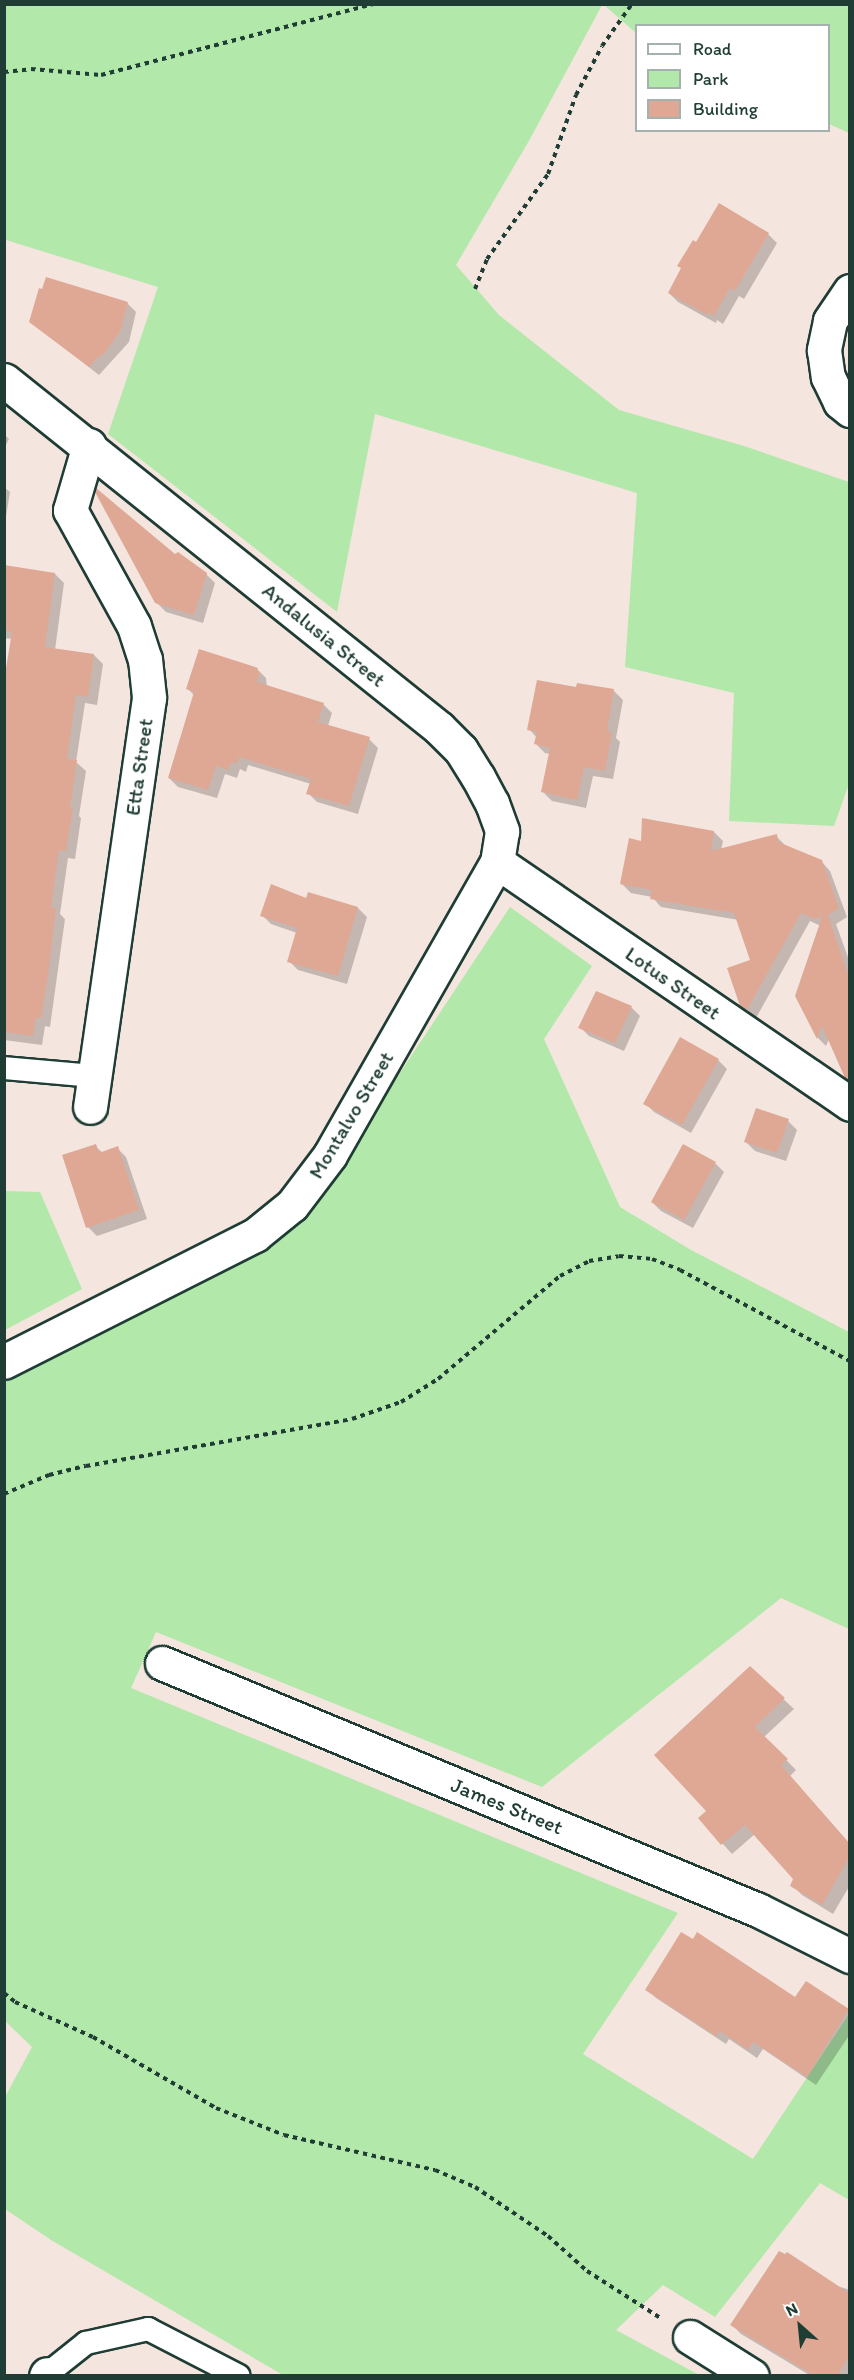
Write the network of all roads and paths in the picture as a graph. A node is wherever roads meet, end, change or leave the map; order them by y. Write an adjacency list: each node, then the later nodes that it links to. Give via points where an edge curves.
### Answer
1 (374, 4): 3 (path, via 101,75 31,69)
2 (632, 4): 4 (path, via 602,46 576,94 548,174 487,259)
3 (4, 72)
4 (476, 289)
5 (849, 291): 7 (street, via 830,321 824,350 828,376 840,402)
6 (4, 380): 8 (street, Andalusia Street)
7 (849, 410)
8 (89, 446): 9 (street, Andalusia Street, via 454,743 492,803 502,831); 11 (street, Etta Street, via 70,510 134,626 146,659 149,698)
9 (497, 862): 12 (street, Lotus Street); 14 (street, Montalvo Street, via 330,1155 292,1205 255,1235)
10 (4, 1068): 11 (lane)
11 (92, 1092)
12 (849, 1104)
13 (849, 1361): 15 (path, via 680,1270 652,1259 619,1256 589,1261 560,1275 438,1379 401,1402 352,1419 86,1466 49,1475)
14 (4, 1362)
15 (4, 1494)
16 (162, 1663): 17 (street, James Street, via 758,1910)
17 (849, 1956)
18 (4, 1993): 19 (path, via 15,2002 93,2037 216,2108 284,2135 435,2170 475,2187 548,2236 587,2271)
19 (690, 2337): 22 (street)
20 (46, 2375): 21 (lane, via 86,2343 148,2329)
21 (239, 2376)
22 (752, 2376)

